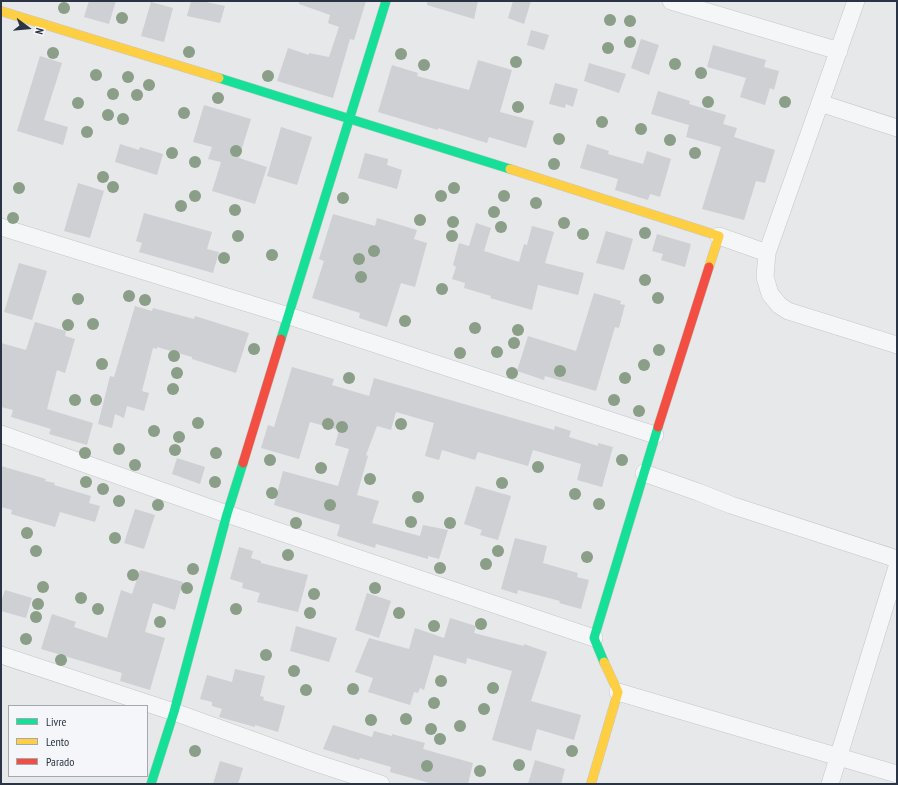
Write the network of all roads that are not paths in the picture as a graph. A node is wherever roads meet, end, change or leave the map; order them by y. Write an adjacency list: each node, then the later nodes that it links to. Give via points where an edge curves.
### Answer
1 (386, 1): 7 (street)
2 (671, 1): 5 (street)
3 (856, 1): 5 (street)
4 (1, 11): 7 (street)
5 (838, 51): 6 (street)
6 (820, 103): 8 (street); 11 (street)
7 (349, 118): 10 (street); 12 (street)
8 (897, 128)
9 (1, 227): 12 (street)
10 (719, 236): 11 (street); 15 (street)
11 (767, 253): 13 (street, via 765,277 770,294 779,305 788,311)
12 (289, 316): 15 (street); 17 (street)
13 (897, 345)
14 (1, 434): 17 (street)
15 (656, 435): 16 (street)
16 (644, 473): 18 (street, via 731,505); 20 (street)
17 (227, 514): 20 (street); 23 (street)
18 (897, 559)
19 (897, 567): 24 (street)
20 (594, 638): 22 (street)
21 (1, 655): 23 (street)
22 (618, 692): 24 (street); 28 (street)
23 (174, 712): 26 (street); 27 (street)
24 (839, 757): 25 (street); 29 (street)
25 (897, 774)
26 (151, 784)
27 (381, 784)
28 (591, 784)
29 (830, 784)

